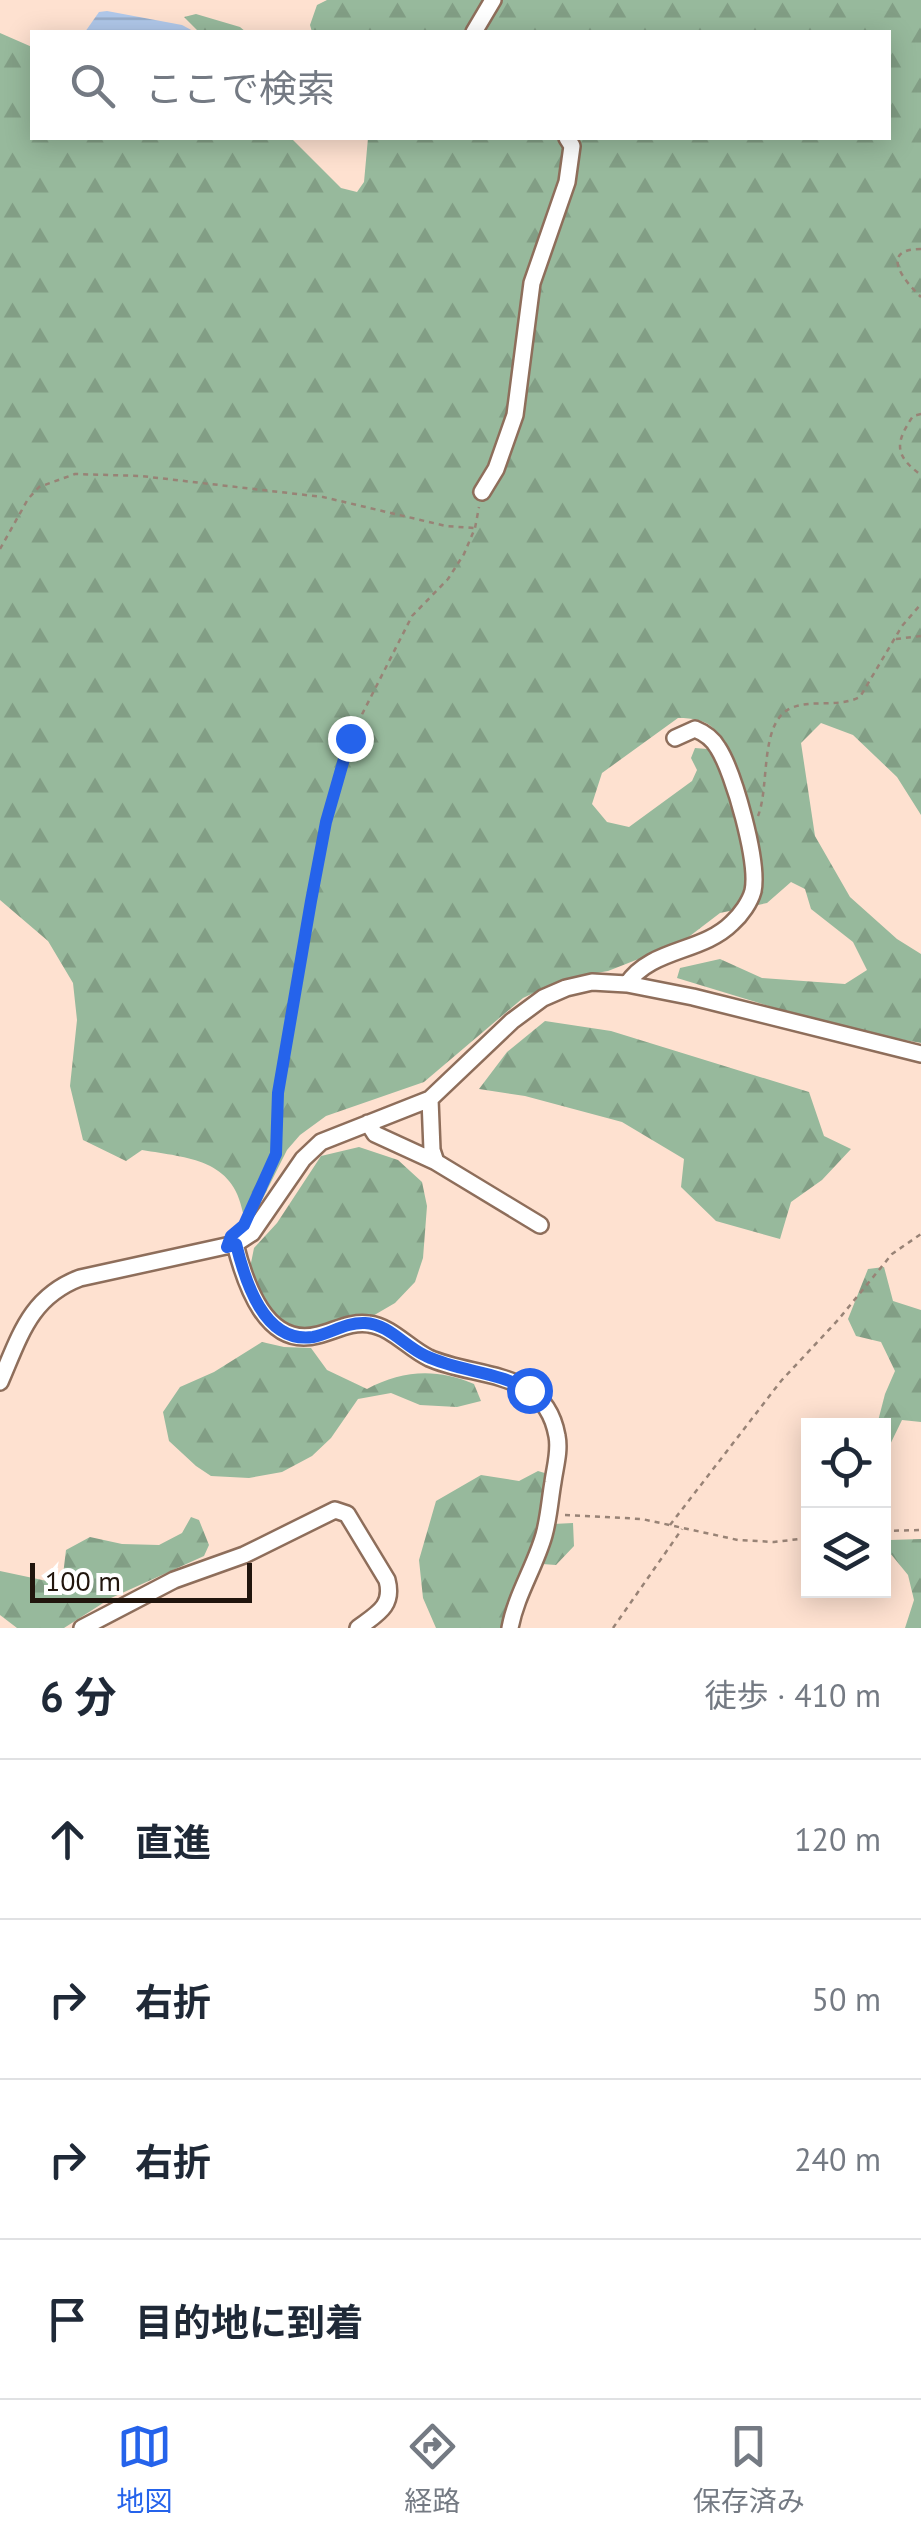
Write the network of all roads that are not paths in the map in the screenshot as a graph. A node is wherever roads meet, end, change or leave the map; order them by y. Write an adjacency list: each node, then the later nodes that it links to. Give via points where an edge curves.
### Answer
1 (493, 0): 2 (street)
2 (475, 30)
3 (568, 140): 4 (street, via 567,182 532,283 515,415)
4 (482, 492)
5 (676, 738): 6 (street, via 694,729 718,747 749,840 754,887 733,923 711,939 660,957)
6 (626, 984): 7 (street); 8 (street, via 592,982 542,998)
7 (921, 1054)
8 (430, 1099): 9 (street); 10 (street)
9 (368, 1124): 10 (street, via 375,1134); 12 (street, via 321,1142)
10 (436, 1162): 11 (street)
11 (540, 1225)
12 (236, 1244): 13 (street, via 58,1286 40,1303); 16 (street, via 265,1317 282,1333 314,1337 366,1323 436,1361 498,1375 542,1402 558,1438 549,1515)
13 (0, 1382)
14 (82, 1628): 15 (street, via 335,1510 347,1514 388,1580 388,1602)
15 (358, 1628)
16 (510, 1628)

